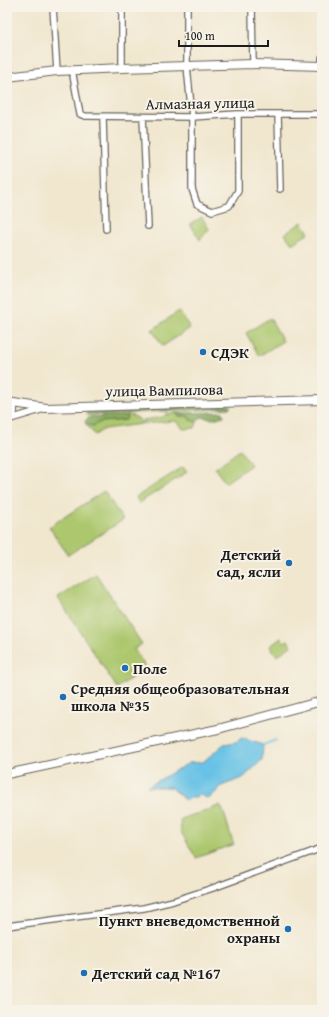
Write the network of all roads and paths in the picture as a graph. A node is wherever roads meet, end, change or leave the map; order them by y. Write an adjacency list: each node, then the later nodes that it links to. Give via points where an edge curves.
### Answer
1 (53, 7): 12 (street)
2 (122, 7): 9 (street)
3 (187, 7): 7 (street)
4 (252, 7): 6 (street)
5 (322, 58): 8 (street)
6 (253, 64): 7 (street); 8 (street)
7 (188, 66): 9 (street); 19 (street)
8 (322, 66): 11 (street)
9 (122, 68): 10 (street)
10 (72, 70): 12 (street); 17 (street, Алмазная улица, via 80,114)
11 (322, 70)
12 (57, 71): 13 (street)
13 (7, 77)
14 (238, 114): 15 (street, Алмазная улица); 19 (street, Алмазная улица); 19 (street, via 238,191 228,206 212,211 197,204 192,189)
15 (278, 114): 16 (street, Алмазная улица); 20 (street)
16 (322, 114)
17 (103, 117): 18 (street, Алмазная улица); 22 (street)
18 (143, 117): 19 (street, Алмазная улица); 21 (street)
19 (192, 117)
20 (280, 189)
21 (148, 226)
22 (106, 229)
23 (322, 400): 25 (street, улица Вампилова)
24 (7, 402): 25 (street, улица Вампилова); 26 (street, via 13,412)
25 (46, 408): 26 (street)
26 (7, 420)
27 (322, 701): 28 (street, via 218,728)
28 (7, 774)
29 (322, 848): 30 (street, via 173,901 144,908)
30 (7, 926)

